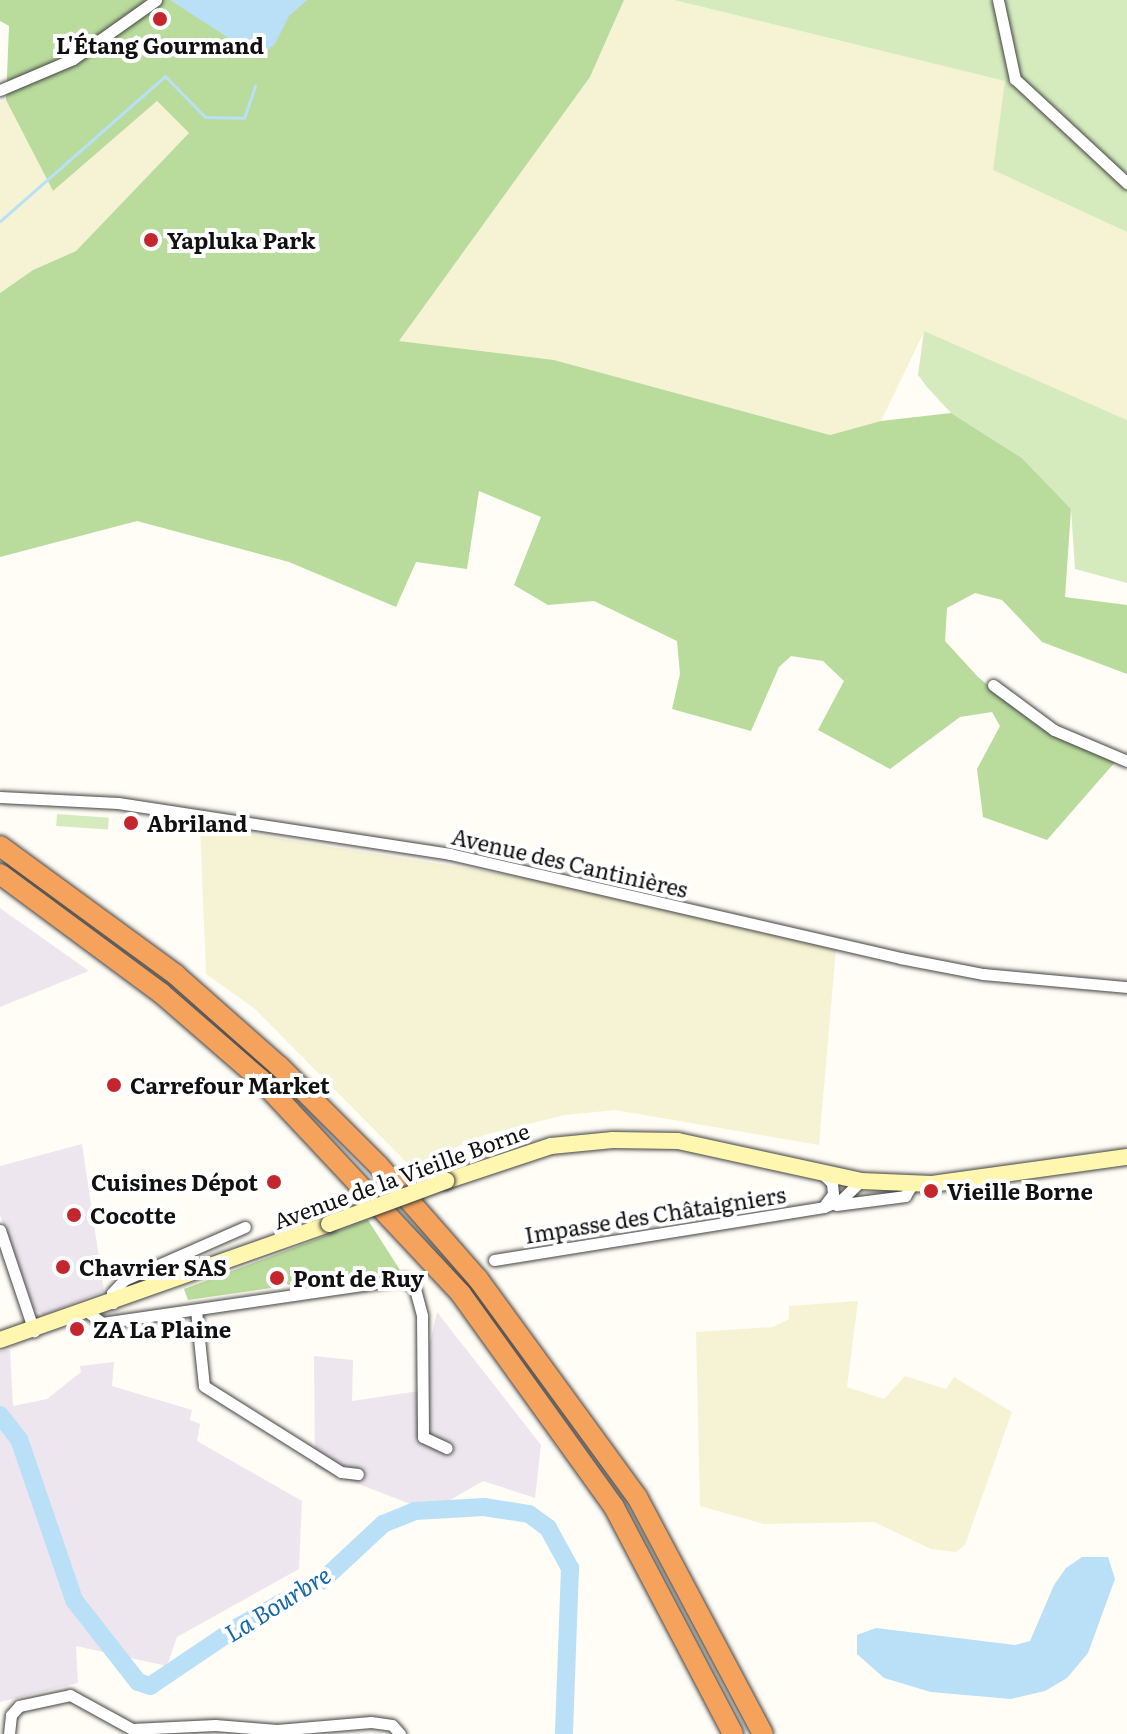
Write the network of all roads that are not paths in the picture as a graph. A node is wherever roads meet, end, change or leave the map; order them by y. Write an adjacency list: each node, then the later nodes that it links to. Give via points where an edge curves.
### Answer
1 (156, 0): 3 (street, via 73,59)
2 (998, 0): 4 (street, via 1015,79)
3 (0, 90)
4 (1127, 183)
5 (993, 685): 6 (street, via 1054,730)
6 (1127, 761)
7 (0, 797): 10 (street, Avenue des Cantinières, via 118,803 450,854 887,956 983,974)
8 (0, 846): 29 (highway, via 176,975 279,1066 379,1166 478,1279 637,1497)
9 (0, 874): 28 (highway, via 148,983 260,1079 461,1294 614,1507)
10 (1127, 987)
11 (1127, 1157): 14 (main road, Avenue de la Vieille Borne, via 961,1183)
12 (820, 1171): 13 (main road, Avenue de la Vieille Borne); 15 (street, via 832,1183 833,1194); 19 (main road, Avenue de la Vieille Borne, bridge, via 678,1141 551,1146)
13 (861, 1181): 14 (main road, Avenue de la Vieille Borne); 15 (street, Impasse des Châtaigniers, via 841,1200)
14 (913, 1183): 15 (street, via 905,1196)
15 (824, 1207): 18 (street, Impasse des Châtaigniers)
16 (245, 1227): 19 (street, via 124,1280 112,1293)
17 (0, 1230): 22 (street)
18 (494, 1260)
19 (113, 1303): 21 (main road, Avenue de la Vieille Borne)
20 (196, 1310): 21 (street, via 102,1323); 24 (street, via 405,1279 415,1289 422,1316 423,1437); 25 (street, via 204,1386 341,1472)
21 (88, 1312): 22 (main road, Avenue de la Vieille Borne)
22 (34, 1331): 23 (main road, Avenue de la Vieille Borne)
23 (0, 1340)
24 (447, 1448)
25 (358, 1474)
26 (9, 1734): 27 (street, via 11,1715 19,1706 70,1695 132,1729 215,1725 277,1730 371,1722 392,1725)
27 (400, 1734)
28 (733, 1734)
29 (763, 1734)

